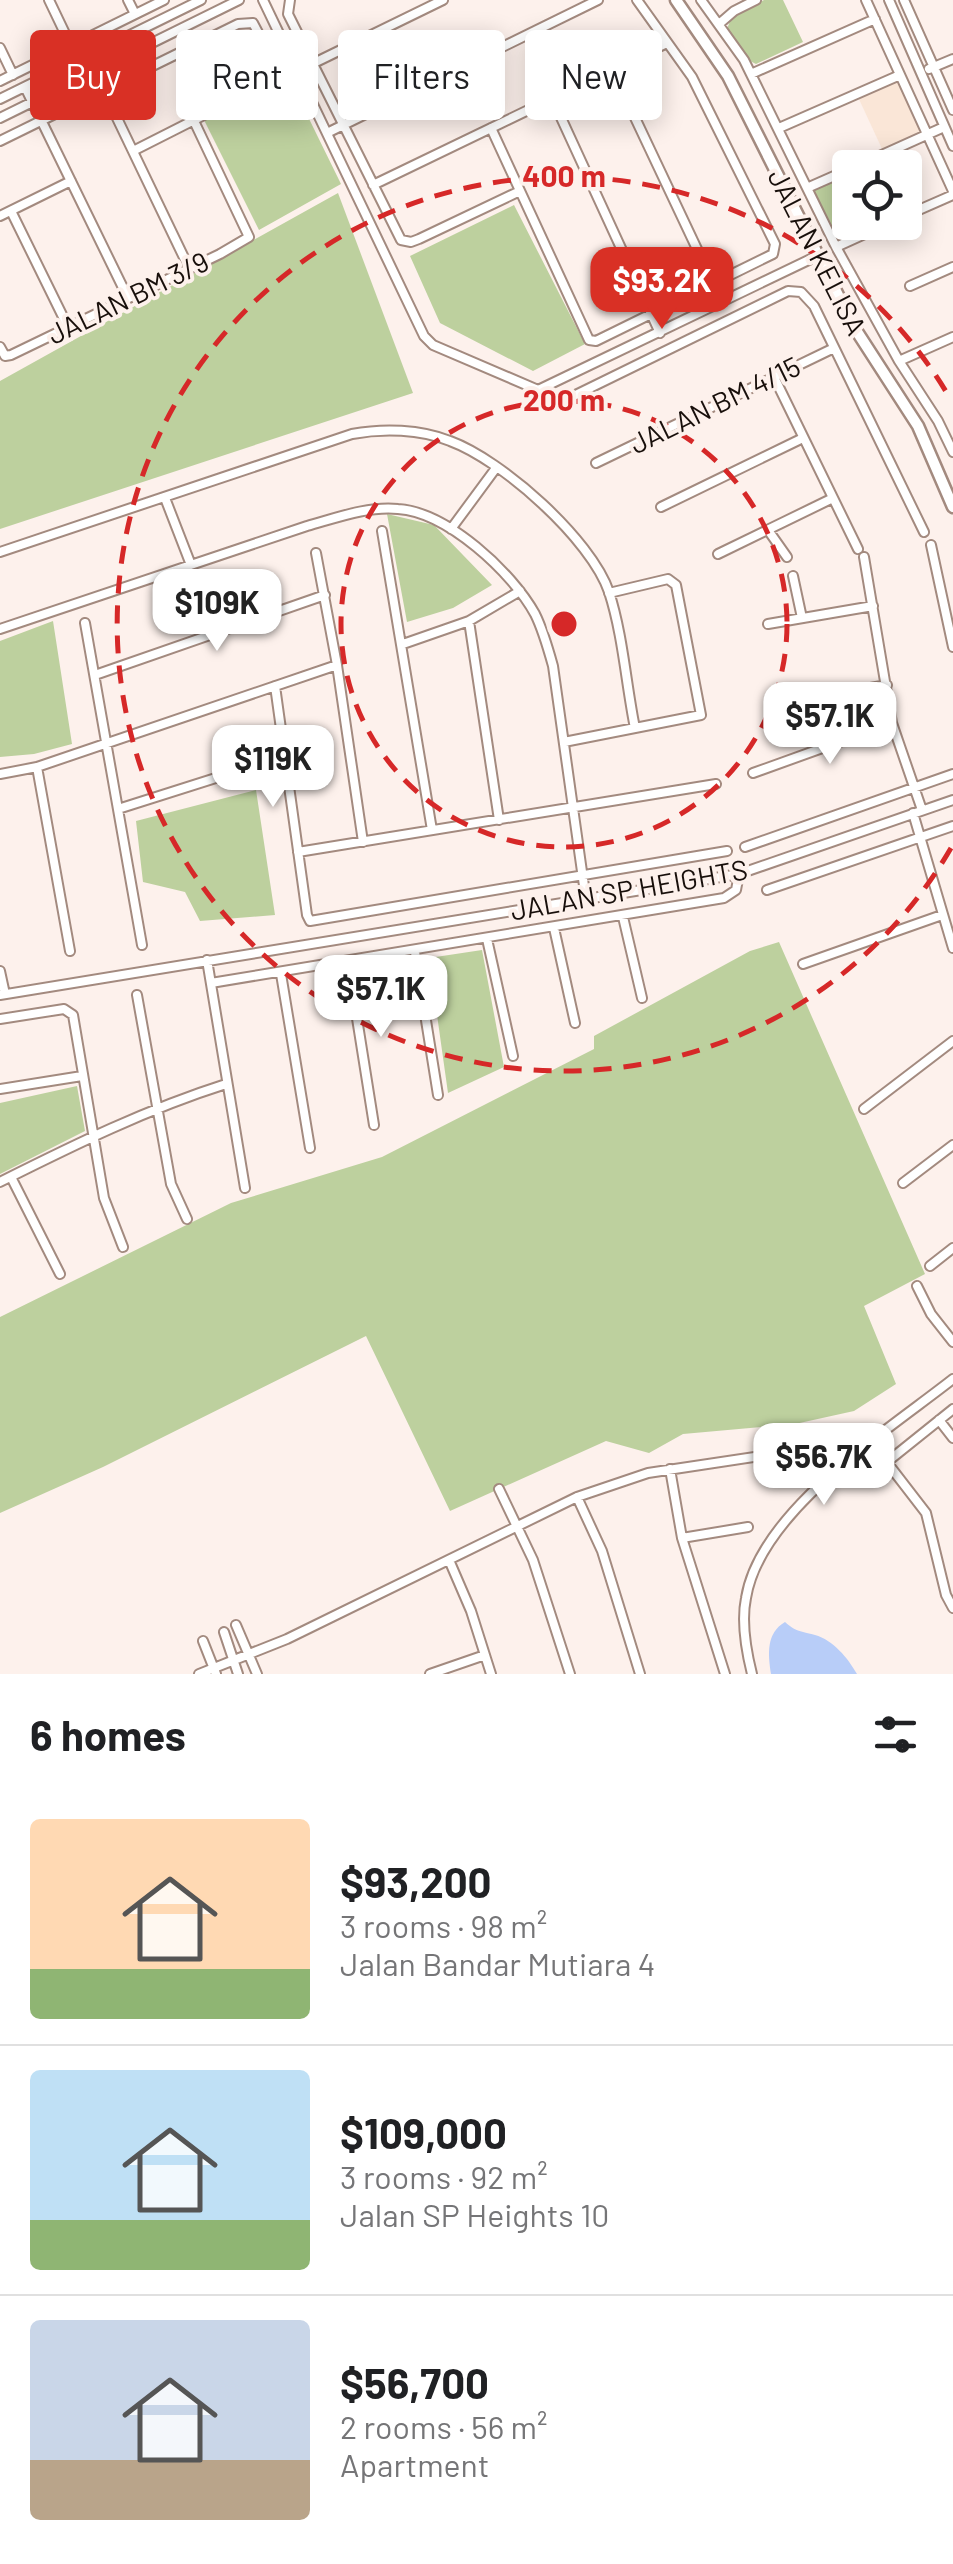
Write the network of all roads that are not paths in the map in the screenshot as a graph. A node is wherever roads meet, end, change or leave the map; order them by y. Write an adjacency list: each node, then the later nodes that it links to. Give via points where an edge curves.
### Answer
1 (49, 0): 20 (street)
2 (128, 0): 17 (street)
3 (164, 0): 17 (street)
4 (201, 0): 38 (street)
5 (238, 0): 23 (street)
6 (264, 0): 54 (street)
7 (290, 0): 22 (street)
8 (443, 0): 28 (street)
9 (598, 0): 50 (street)
10 (637, 0): 24 (street)
11 (676, 0): 71 (main road, JALAN KELISA, via 728,76)
12 (701, 0): 19 (street)
13 (756, 0): 19 (street)
14 (866, 0): 18 (street)
15 (889, 0): 32 (street)
16 (904, 0): 31 (street)
17 (135, 14): 21 (street)
18 (875, 19): 34 (street); 35 (street)
19 (719, 24): 34 (street)
20 (63, 30)
21 (103, 30)
22 (296, 30)
23 (156, 41)
24 (666, 43): 25 (street); 74 (street, via 701,93 776,249)
25 (662, 45)
26 (0, 48): 33 (street)
27 (953, 59): 31 (street)
28 (318, 61)
29 (156, 63): 49 (street, via 238,24 256,26 277,78)
30 (30, 66): 33 (street)
31 (934, 68): 32 (street); 42 (street)
32 (921, 73): 53 (street)
33 (13, 74): 37 (street)
34 (751, 74): 52 (street)
35 (900, 75): 52 (street); 55 (street)
36 (318, 76): 50 (street)
37 (0, 81)
38 (25, 87): 39 (street); 40 (street)
39 (30, 98)
40 (0, 99)
41 (30, 103): 44 (street)
42 (953, 110)
43 (525, 111): 51 (street)
44 (0, 118)
45 (42, 120): 56 (street); 61 (street)
46 (118, 120): 59 (street)
47 (562, 120): 77 (street)
48 (636, 120): 74 (street)
49 (194, 121): 59 (street); 73 (street, JALAN BM 3/9, via 249,237)
50 (342, 125): 54 (street); 62 (street)
51 (491, 128): 62 (street); 64 (street)
52 (778, 128): 63 (street)
53 (944, 128): 55 (street); 57 (street)
54 (327, 132): 83 (street, via 428,340 538,390)
55 (927, 135): 58 (street); 65 (street)
56 (0, 141)
57 (953, 146)
58 (892, 150)
59 (132, 151): 73 (street)
60 (832, 177): 63 (street)
61 (71, 181): 67 (street); 76 (street)
62 (373, 185): 64 (street, via 406,242)
63 (807, 188): 70 (street)
64 (520, 191): 77 (street, via 590,340)
65 (953, 193): 66 (street)
66 (922, 208)
67 (11, 211): 68 (street); 78 (street)
68 (0, 216)
69 (851, 240): 70 (street)
70 (836, 247): 84 (street)
71 (817, 256): 79 (street); 95 (main road, JALAN KELISA, via 918,426)
72 (953, 267): 75 (street)
73 (189, 268): 76 (street, JALAN BM 3/9)
74 (714, 285): 77 (street)
75 (910, 286)
76 (128, 298): 78 (street, JALAN BM 3/9)
77 (652, 316): 79 (street)
78 (68, 327): 82 (street, JALAN BM 3/9)
79 (660, 333): 83 (street)
80 (953, 337): 84 (street)
81 (834, 348): 85 (street, via 808,298 788,291); 86 (street, JALAN BM 4/15); 99 (street)
82 (3, 351)
83 (612, 357): 85 (street)
84 (899, 361): 89 (street)
85 (620, 373): 87 (street)
86 (774, 377): 88 (street); 90 (street, JALAN BM 4/15)
87 (551, 407)
88 (803, 438): 93 (street); 94 (street)
89 (953, 452)
90 (596, 463)
91 (496, 468): 92 (street, via 448,440 369,430); 96 (street); 108 (street, via 568,529 596,563)
92 (165, 498): 101 (street); 105 (street)
93 (833, 498): 97 (street); 110 (street, via 861,553)
94 (662, 507)
95 (953, 507)
96 (452, 528): 105 (street, via 414,510 378,508); 107 (street)
97 (768, 530): 103 (street); 104 (street)
98 (382, 531): 116 (street)
99 (924, 532)
100 (931, 546): 117 (street)
101 (0, 552)
102 (316, 554): 109 (street)
103 (718, 554)
104 (787, 558)
105 (192, 565): 115 (street)
106 (793, 576): 111 (street)
107 (520, 591): 112 (street); 125 (street, via 544,635)
108 (609, 593): 124 (street); 124 (street, via 672,580 676,585 702,710)
109 (324, 595): 118 (street); 119 (street)
110 (874, 606): 111 (street); 120 (street)
111 (802, 618): 114 (street)
112 (469, 621): 116 (street); 138 (street)
113 (85, 624): 119 (street)
114 (768, 624)
115 (0, 629)
116 (402, 644): 140 (street)
117 (953, 647)
118 (338, 665): 121 (street); 142 (street)
119 (95, 675): 126 (street)
120 (886, 685): 122 (street); 123 (street)
121 (275, 686): 126 (street); 127 (street)
122 (782, 704)
123 (892, 723): 130 (street); 133 (street)
124 (634, 728): 125 (street)
125 (564, 742): 135 (street)
126 (107, 743): 128 (street); 136 (street)
127 (285, 756): 136 (street); 145 (street)
128 (37, 767): 129 (street); 156 (street)
129 (0, 774)
130 (753, 774)
131 (953, 774): 133 (street)
132 (716, 784): 135 (street)
133 (913, 788): 137 (street); 143 (street)
134 (953, 800): 137 (street, JALAN SP HEIGHTS)
135 (574, 808): 138 (street); 147 (street)
136 (118, 809): 154 (street)
137 (917, 812): 141 (street); 146 (street, JALAN SP HEIGHTS)
138 (499, 820): 140 (street)
139 (953, 826): 141 (street)
140 (432, 830): 142 (street)
141 (920, 837): 148 (street); 150 (street)
142 (363, 842): 145 (street)
143 (744, 846)
144 (728, 851): 147 (street)
145 (298, 852): 147 (street, via 310,921)
146 (739, 874): 149 (street, JALAN SP HEIGHTS); 151 (street, via 736,890 724,898)
147 (582, 875): 149 (street)
148 (767, 890)
149 (586, 900): 158 (street, JALAN SP HEIGHTS)
150 (942, 915): 155 (street); 160 (street)
151 (623, 917): 152 (street); 166 (street)
152 (554, 928): 153 (street); 168 (street)
153 (487, 938): 157 (street); 170 (street)
154 (142, 945)
155 (953, 948)
156 (70, 951)
157 (415, 952): 159 (street); 174 (street)
158 (206, 960): 163 (street); 164 (street, JALAN SP HEIGHTS)
159 (348, 962): 162 (street); 177 (street)
160 (803, 964)
161 (0, 971): 164 (street)
162 (280, 974): 163 (street); 180 (street)
163 (211, 983): 172 (street)
164 (3, 994)
165 (136, 996): 175 (street)
166 (642, 998)
167 (0, 1019): 171 (street, via 70,1010)
168 (575, 1023)
169 (953, 1040): 176 (street)
170 (513, 1056)
171 (82, 1076): 173 (street); 178 (street)
172 (226, 1084): 175 (street); 184 (street)
173 (0, 1089)
174 (438, 1095)
175 (158, 1107): 178 (street); 185 (street, via 171,1184)
176 (864, 1109)
177 (374, 1125)
178 (93, 1135): 181 (street); 186 (street, via 108,1213)
179 (953, 1145): 183 (street)
180 (310, 1148)
181 (11, 1177): 182 (street); 189 (street)
182 (0, 1182)
183 (903, 1183)
184 (245, 1188)
185 (187, 1219)
186 (123, 1247)
187 (953, 1248): 188 (street)
188 (930, 1266)
189 (60, 1274)
190 (917, 1286): 191 (street)
191 (953, 1342)
192 (953, 1378): 196 (street)
193 (953, 1409): 194 (street)
194 (939, 1420): 195 (street); 197 (street)
195 (953, 1438)
196 (872, 1443): 197 (street); 199 (street)
197 (887, 1462): 206 (street, via 930,1521)
198 (670, 1469): 199 (street, via 800,1450); 201 (street); 204 (street)
199 (824, 1482): 222 (street, via 779,1525 753,1571 745,1598)
200 (499, 1489): 202 (street)
201 (577, 1496): 202 (street); 220 (street, via 602,1551)
202 (517, 1526): 205 (street); 219 (street)
203 (748, 1526): 204 (street)
204 (682, 1538): 221 (street)
205 (449, 1560): 210 (street); 211 (street)
206 (953, 1608)
207 (236, 1626): 211 (street)
208 (224, 1632): 212 (street)
209 (203, 1641): 213 (street)
210 (485, 1654): 217 (street); 218 (street)
211 (249, 1656): 212 (street); 216 (street)
212 (234, 1662): 213 (street); 215 (street)
213 (215, 1671): 214 (street)
214 (199, 1674)
215 (238, 1674)
216 (256, 1674)
217 (430, 1674)
218 (491, 1674)
219 (570, 1674)
220 (640, 1674)
221 (725, 1674)
222 (752, 1674)

